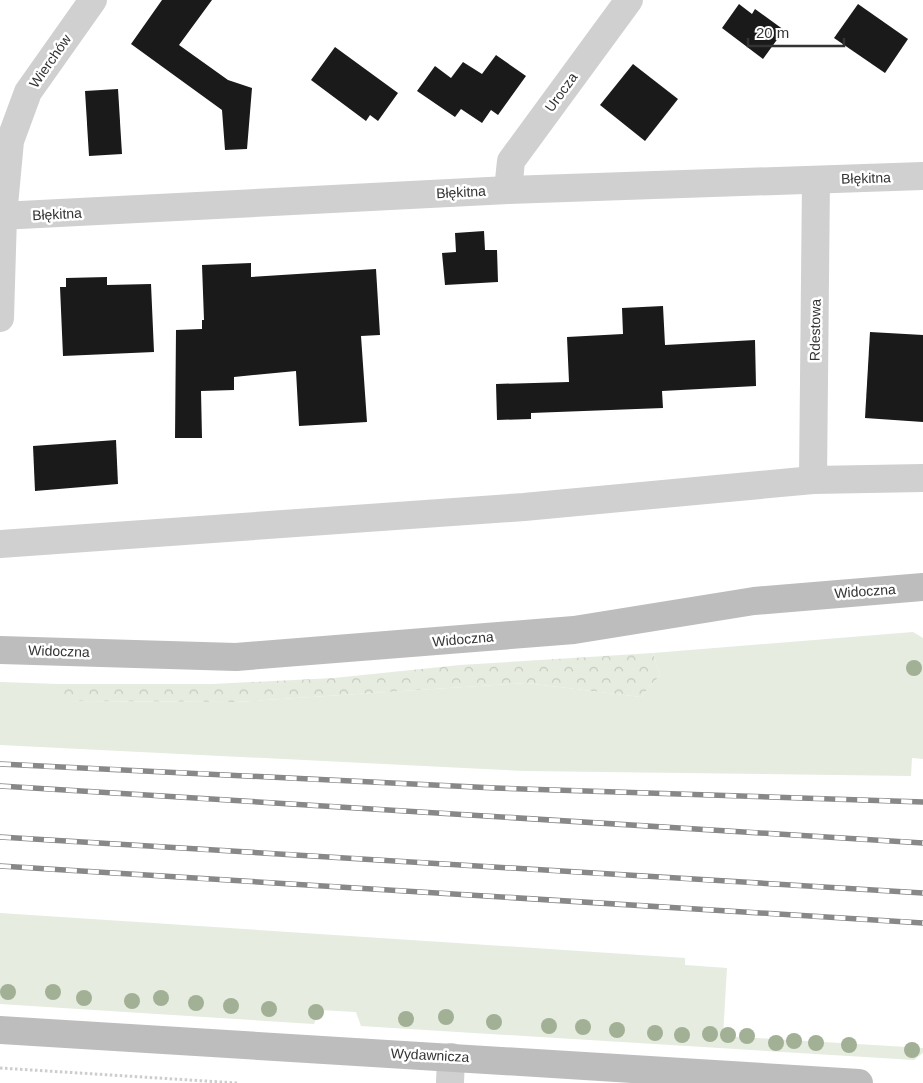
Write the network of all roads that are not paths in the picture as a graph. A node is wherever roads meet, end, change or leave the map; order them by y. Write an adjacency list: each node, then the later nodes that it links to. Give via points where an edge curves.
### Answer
1 (93, 0): 6 (street, Wierchów, via 28,92 10,141)
2 (628, 0): 5 (street, Urocza, via 511,160)
3 (923, 176): 4 (street, Błękitna)
4 (816, 180): 5 (street, Błękitna); 9 (street, Rdestowa)
5 (508, 190): 6 (street, Błękitna)
6 (2, 216): 7 (street, Wierchów)
7 (0, 318)
8 (923, 478): 9 (street)
9 (813, 480): 10 (street, via 524,507)
10 (0, 544)
11 (923, 587): 12 (main road, Widoczna, via 754,601 574,630 236,657)
12 (0, 650)
13 (0, 1030): 14 (main road, Wydawnicza)
14 (451, 1070): 15 (main road, Wydawnicza)
15 (859, 1083)

